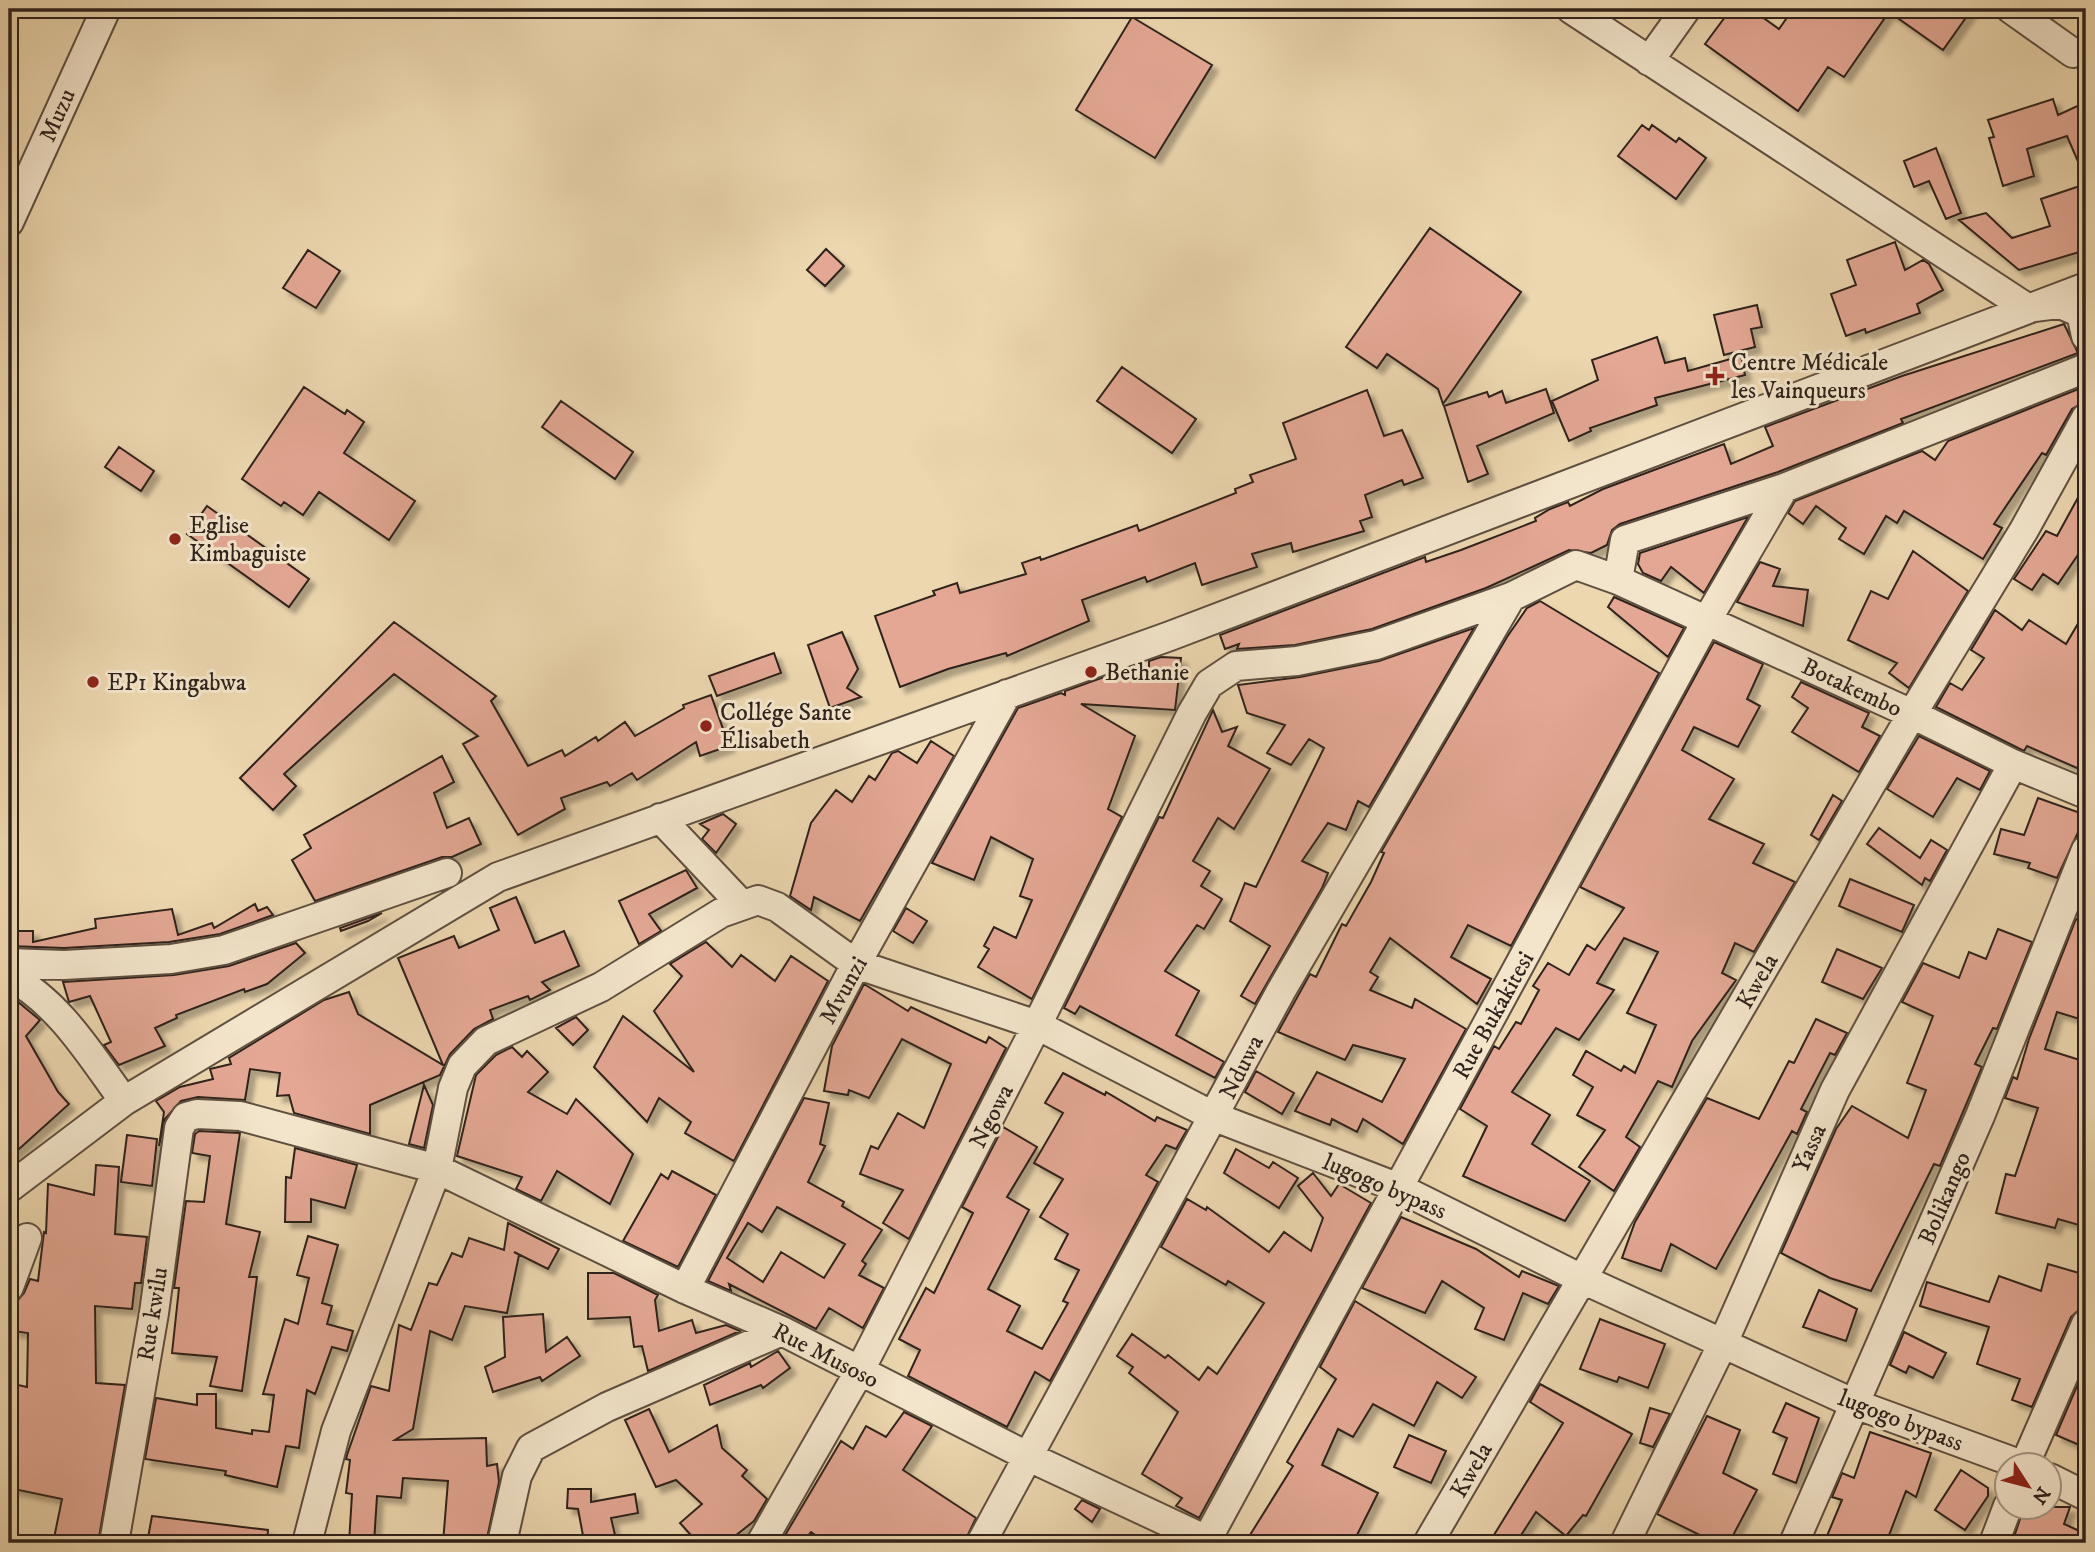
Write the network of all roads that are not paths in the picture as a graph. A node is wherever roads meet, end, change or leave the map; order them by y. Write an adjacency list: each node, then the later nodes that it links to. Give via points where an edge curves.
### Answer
1 (106, 9): 7 (street, Muzu)
2 (1571, 9): 6 (street)
3 (1686, 9): 6 (street)
4 (2011, 9): 5 (street)
5 (2073, 53)
6 (1649, 61): 9 (street)
7 (9, 222)
8 (2086, 287): 9 (street)
9 (2028, 308): 10 (street, via 2066,303 2081,313); 18 (street, via 1208,622)
10 (2086, 336)
11 (2086, 368): 13 (street)
12 (2086, 418): 19 (street, Kwela)
13 (1784, 488): 14 (street, via 1625,540); 16 (street, Rue Bukakitesi)
14 (1618, 580): 15 (street, Botakembo, via 1576,565); 16 (street, Botakembo)
15 (1511, 597): 17 (street, Botakembo, via 1376,645 1297,661 1236,666); 32 (street, Nduwa, via 1281,991)
16 (1707, 620): 19 (street, Botakembo); 35 (street, Rue Bukakitesi)
17 (1209, 684): 29 (street, Ngowa)
18 (1007, 694): 22 (street); 27 (street, Mvunzi)
19 (1912, 714): 20 (street, Botakembo); 37 (street, Kwela)
20 (2013, 764): 21 (street, Botakembo); 42 (street, Yassa, via 1835,1090)
21 (2086, 794)
22 (660, 818): 25 (street, lugogo bypass); 30 (street, via 498,877)
23 (2086, 850): 44 (street, Bolikango, via 1980,1116)
24 (447, 873): 26 (street, via 224,950 91,964)
25 (750, 902): 27 (street, lugogo bypass, via 777,907); 33 (street, via 720,913 601,987 486,1041 462,1066 453,1088)
26 (9, 963)
27 (856, 964): 29 (street, lugogo bypass); 39 (street, Mvunzi)
28 (9, 976): 30 (street, via 72,1029)
29 (1037, 1025): 32 (street, lugogo bypass); 43 (street, Ngowa)
30 (124, 1101): 34 (street)
31 (217, 1114): 33 (street, Rue Musoso, via 240,1116); 52 (street, Rue kwilu, via 186,1117 179,1128 154,1313)
32 (1215, 1117): 35 (street, lugogo bypass); 47 (street, Nduwa)
33 (437, 1170): 39 (street, Rue Musoso); 53 (street, via 336,1431)
34 (9, 1188)
35 (1399, 1188): 37 (street, lugogo bypass); 51 (street, Rue Bukakitesi)
36 (27, 1238): 38 (street)
37 (1582, 1279): 42 (street, lugogo bypass); 57 (street, Kwela)
38 (9, 1287)
39 (685, 1289): 41 (street, Rue Musoso)
40 (2086, 1324): 45 (street)
41 (782, 1331): 43 (street, Rue Musoso); 54 (street, via 607,1406 531,1447 517,1476)
42 (1723, 1343): 44 (street, lugogo bypass); 58 (street, Yassa)
43 (859, 1372): 47 (street, Rue Musoso); 55 (street, Ngowa)
44 (1855, 1404): 46 (street, lugogo bypass); 59 (street, Bolikango)
45 (2031, 1450)
46 (1994, 1456)
47 (1029, 1457): 51 (street, Rue Musoso); 56 (street, Nduwa)
48 (2064, 1485): 49 (street)
49 (2086, 1496)
50 (2003, 1520): 60 (street)
51 (1209, 1542)
52 (114, 1543)
53 (307, 1543)
54 (502, 1543)
55 (761, 1543)
56 (981, 1543)
57 (1428, 1543)
58 (1625, 1543)
59 (1794, 1543)
60 (1994, 1543)

